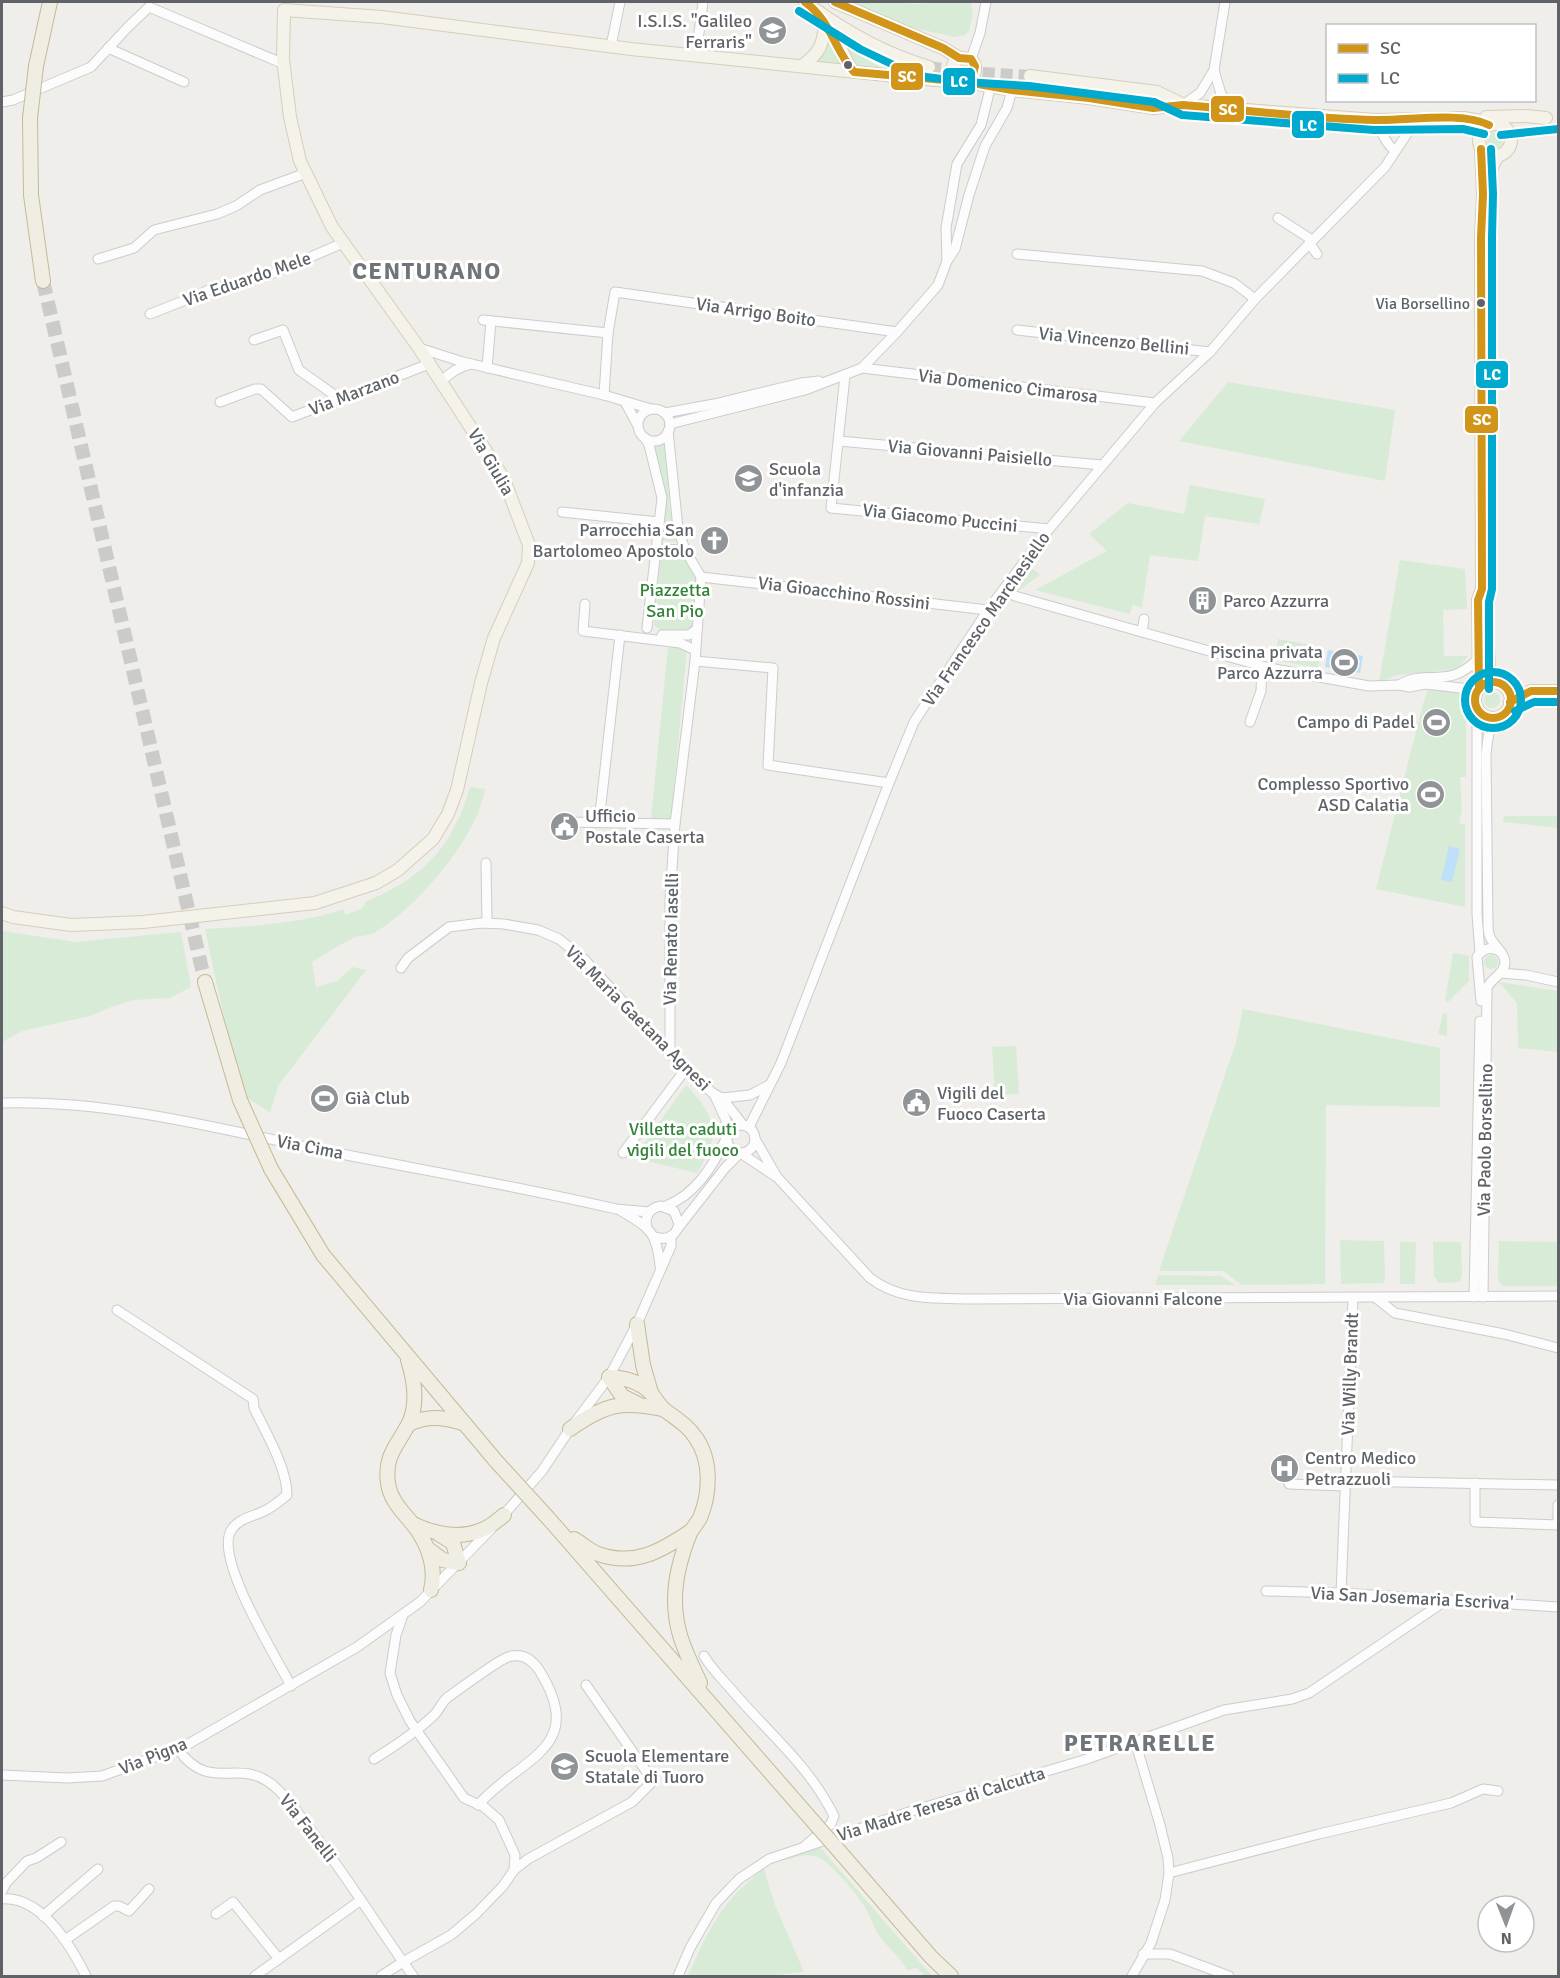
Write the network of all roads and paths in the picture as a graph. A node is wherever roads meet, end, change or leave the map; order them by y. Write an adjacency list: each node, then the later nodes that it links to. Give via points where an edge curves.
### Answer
1 (50, 2): 48 (highway, bridge, via 30,118 31,195)
2 (620, 2): 12 (street)
3 (703, 2): 14 (street)
4 (805, 2): 10 (main road)
5 (835, 2): 15 (main road)
6 (986, 2): 15 (street, via 980,33)
7 (1226, 2): 19 (street)
8 (151, 3): 13 (street); 16 (street)
9 (282, 6): 12 (main road); 16 (main road, Via Giulia)
10 (819, 12): 11 (main road); 18 (main road, via 865,40)
11 (825, 25): 17 (main road, via 821,47); 20 (main road)
12 (611, 46): 14 (main road)
13 (108, 48): 23 (street); 26 (street, via 91,67)
14 (697, 52): 17 (main road)
15 (968, 61): 22 (main road, via 972,79); 22 (main road, via 954,62 952,70); 25 (main road)
16 (284, 64): 39 (main road, Via Giulia, via 290,117)
17 (802, 66): 20 (main road)
18 (928, 67)
19 (1214, 70): 27 (street, via 1200,93); 28 (street, via 1221,94)
20 (854, 72): 22 (main road)
21 (1030, 76): 27 (main road, via 1157,92)
22 (962, 81): 24 (main road)
23 (184, 82)
24 (991, 85): 25 (main road); 34 (street, via 981,125)
25 (1012, 90): 27 (main road, via 1153,108); 35 (street, via 1007,108)
26 (2, 102)
27 (1183, 105): 28 (main road)
28 (1234, 110): 31 (main road)
29 (1464, 117): 30 (main road); 32 (main road); 33 (main road)
30 (1552, 118): 33 (main road)
31 (1378, 120): 32 (main road); 37 (street, via 1380,131)
32 (1416, 120): 37 (street, Via Francesco Marchesiello)
33 (1490, 128): 36 (main road, via 1479,144); 38 (main road, via 1509,132 1507,152)
34 (969, 143): 35 (street); 47 (street, via 957,164 951,194)
35 (985, 147): 47 (street, via 955,249)
36 (1481, 149): 38 (main road); 40 (main road)
37 (1395, 151): 42 (street, Via Francesco Marchesiello, via 1385,167)
38 (1497, 157): 40 (main road)
39 (306, 173): 43 (main road, Via Giulia); 46 (street, via 260,190 236,207 154,230 134,248)
40 (1483, 194): 81 (main road)
41 (1278, 218): 42 (street)
42 (1310, 240): 45 (street); 49 (street, Via Francesco Marchesiello)
43 (344, 243): 50 (street, Via Eduardo Mele, via 264,277 210,289); 55 (main road, Via Giulia)
44 (1017, 254): 49 (street, via 1202,271 1233,283)
45 (1317, 254)
46 (98, 259)
47 (947, 261): 52 (street, via 938,285)
48 (43, 281)
49 (1255, 299): 56 (street, Via Francesco Marchesiello)
50 (150, 314)
51 (1017, 330): 56 (street, Via Vincenzo Bellini)
52 (897, 332): 53 (street, Via Arrigo Boito, via 615,292); 60 (street)
53 (609, 333): 59 (street, via 487,320); 63 (street)
54 (254, 340): 64 (street, via 283,330 299,370)
55 (419, 348): 57 (main road, Via Giulia); 58 (street)
56 (1210, 352): 67 (street, Via Francesco Marchesiello)
57 (429, 364): 62 (main road, Via Giulia); 64 (street, Via Marzano)
58 (471, 364): 59 (street); 62 (street, via 457,368)
59 (488, 367): 63 (street)
60 (862, 368): 61 (street); 67 (street, Via Domenico Cimarosa)
61 (840, 377): 69 (street); 71 (street); 73 (street)
62 (441, 382): 108 (main road, Via Giulia, via 503,477 529,545 528,563 494,639 481,683 458,790 441,827 418,855 376,883 315,903 143,922 71,925)
63 (604, 395): 66 (street)
64 (340, 399): 65 (street, Via Marzano, via 292,417 261,389)
65 (220, 402)
66 (625, 402): 68 (street); 70 (street)
67 (1155, 403): 74 (street, Via Francesco Marchesiello)
68 (651, 409): 69 (street); 70 (street, via 641,414)
69 (665, 413): 71 (street)
70 (637, 424): 72 (street)
71 (669, 427): 72 (street, via 661,439); 79 (street, via 678,528)
72 (645, 438): 76 (street, via 662,498)
73 (839, 441): 74 (street, Via Giovanni Paisiello); 77 (street, Via Giacomo Puccini, via 831,508)
74 (1102, 465): 77 (street, Via Francesco Marchesiello)
75 (562, 512): 76 (street)
76 (659, 522): 78 (street)
77 (1049, 529): 82 (street, Via Francesco Marchesiello)
78 (655, 549): 79 (street); 86 (street)
79 (685, 550): 80 (street)
80 (701, 577): 84 (street, Via Gioacchino Rossini); 87 (street, Via Renato Iaselli)
81 (1482, 589): 92 (main road, via 1478,600); 95 (main road, via 1486,600 1489,670)
82 (1003, 591): 84 (street, Via Francesco Marchesiello); 88 (street)
83 (585, 604): 89 (street, via 583,632)
84 (988, 610): 103 (street, Via Francesco Marchesiello, via 914,722)
85 (1144, 619): 88 (street)
86 (647, 628): 87 (street, via 658,634 683,636); 90 (street)
87 (696, 628): 91 (street, Via Renato Iaselli)
88 (1142, 632): 94 (street)
89 (620, 635): 90 (street); 105 (street)
90 (638, 637): 91 (street, via 686,644)
91 (695, 650): 93 (street, Via Renato Iaselli)
92 (1477, 660): 96 (street, via 1461,674 1406,680); 97 (main road)
93 (695, 661): 103 (street, via 773,668 768,765); 106 (street, Via Renato Iaselli)
94 (1262, 666): 96 (street, via 1369,686); 102 (street, via 1261,691)
95 (1498, 683): 97 (main road); 99 (main road, via 1509,692)
96 (1399, 685): 97 (street)
97 (1478, 689): 100 (main road)
98 (1558, 691): 99 (main road, via 1531,691)
99 (1510, 702): 101 (main road)
100 (1477, 708): 101 (main road, via 1488,717); 110 (street)
101 (1498, 717): 111 (street, via 1489,730 1485,776 1488,932)
102 (1250, 722)
103 (889, 783): 120 (street, Via Francesco Marchesiello)
104 (564, 822): 105 (street)
105 (599, 822): 106 (street)
106 (675, 824): 118 (street, Via Renato Iaselli, via 670,898)
107 (486, 863): 109 (street)
108 (2, 913)
109 (487, 923): 113 (street, Via Maria Gaetana Agnesi, via 449,927); 118 (street, Via Maria Gaetana Agnesi, via 538,930 559,939 585,960)
110 (1480, 953): 111 (street, via 1492,948); 112 (street)
111 (1502, 954): 114 (street); 115 (street, via 1505,965)
112 (1477, 966): 115 (street); 115 (street)
113 (400, 968)
114 (1526, 975): 115 (street); 117 (street)
115 (1491, 979): 138 (street, Via Paolo Borsellino, via 1487,988)
116 (206, 982): 144 (highway, bridge, via 240,1100 271,1169 323,1255)
117 (1558, 982)
118 (670, 1053): 119 (street, Via Maria Gaetana Agnesi)
119 (685, 1070): 121 (street, Via Maria Gaetana Agnesi); 126 (street)
120 (769, 1086): 121 (street, Via Maria Gaetana Agnesi, via 750,1095); 123 (street, Via Francesco Marchesiello)
121 (718, 1096): 123 (street, Via Maria Gaetana Agnesi); 124 (street, Via Maria Gaetana Agnesi)
122 (2, 1103): 130 (street, Via Cima, via 51,1103 173,1119)
123 (746, 1126): 124 (street, via 731,1128); 125 (street)
124 (727, 1137): 127 (street, via 731,1150); 129 (street, via 698,1185)
125 (755, 1139): 127 (street, via 750,1150); 128 (street, Via Giovanni Falcone)
126 (623, 1153)
127 (741, 1154): 128 (street, Via Giovanni Falcone); 132 (street, via 725,1168)
128 (777, 1177): 139 (street, Via Giovanni Falcone, via 870,1278 893,1292 916,1298)
129 (666, 1206): 131 (street); 132 (street, via 677,1215)
130 (616, 1209): 131 (street, Via Cima); 133 (street, Via Cima)
131 (649, 1212): 133 (street)
132 (678, 1228): 134 (street)
133 (647, 1229): 135 (street)
134 (671, 1236): 135 (street); 136 (street)
135 (655, 1237): 136 (street)
136 (661, 1268): 142 (street)
137 (1558, 1296): 138 (street, Via Giovanni Falcone)
138 (1479, 1297): 140 (street, Via Giovanni Falcone)
139 (1353, 1298): 140 (street, Via Giovanni Falcone); 152 (street, Via Willy Brandt)
140 (1376, 1298): 143 (street, via 1395,1313)
141 (117, 1310): 173 (street, via 254,1399 287,1495 232,1529 226,1543 241,1590)
142 (637, 1324): 145 (street); 146 (highway)
143 (1558, 1348)
144 (408, 1357): 149 (highway, via 413,1381); 150 (highway)
145 (609, 1377): 146 (highway, via 626,1378); 147 (highway, via 622,1396); 151 (street)
146 (651, 1394): 148 (highway)
147 (638, 1404): 148 (highway); 151 (highway, via 602,1409)
148 (662, 1409): 161 (highway, via 682,1422 697,1439 706,1463 708,1485 704,1505)
149 (409, 1424): 150 (highway, via 430,1417); 158 (highway, via 388,1464 388,1483 397,1504)
150 (465, 1425): 159 (highway, bridge)
151 (570, 1429): 157 (street, via 542,1471)
152 (1345, 1483): 153 (street); 154 (street); 167 (street, Via Willy Brandt)
153 (1289, 1484)
154 (1475, 1484): 155 (street); 160 (street, via 1474,1522)
155 (1558, 1485)
156 (1558, 1505): 160 (street)
157 (504, 1515): 162 (highway, via 483,1530 463,1535); 164 (street)
158 (413, 1524): 162 (highway); 163 (highway)
159 (554, 1525): 161 (highway, via 598,1554 629,1559 654,1554); 174 (highway)
160 (1558, 1525)
161 (691, 1531): 174 (highway, via 675,1600 679,1638)
162 (439, 1534): 164 (highway, via 453,1543)
163 (427, 1549): 164 (highway, via 443,1560); 165 (highway, via 434,1565)
164 (459, 1563): 165 (street)
165 (431, 1590): 170 (street)
166 (1266, 1591): 167 (street, Via San Josemaria Escriva')
167 (1341, 1593): 168 (street, Via San Josemaria Escriva')
168 (1445, 1601): 169 (street, Via San Josemaria Escriva'); 176 (street, Via Madre Teresa di Calcutta, via 1309,1693 1224,1710)
169 (1558, 1607)
170 (403, 1615): 173 (street); 175 (street, via 390,1673 397,1695)
171 (704, 1656): 183 (street, via 750,1712 798,1761 827,1802 834,1816 831,1824)
172 (586, 1684): 185 (street, via 653,1781 632,1802)
173 (291, 1686): 177 (street, Via Pigna)
174 (705, 1696): 202 (highway, bridge)
175 (417, 1730): 178 (street); 181 (street, via 464,1798); 181 (street, via 447,1699 506,1658 517,1655 537,1666 555,1702 554,1733 547,1747)
176 (1135, 1741): 183 (street, Via Madre Teresa di Calcutta); 186 (street, via 1160,1825)
177 (178, 1749): 179 (street, Via Pigna, via 102,1776); 190 (street, Via Fanelli, via 185,1759 207,1773 252,1773 274,1786)
178 (374, 1759)
179 (2, 1775)
180 (1498, 1791): 186 (street, via 1484,1789 1441,1806)
181 (478, 1805): 185 (street, via 499,1820 515,1855)
182 (60, 1842): 188 (street, via 27,1862)
183 (804, 1846): 201 (street, Via Madre Teresa di Calcutta, via 769,1859 739,1879 716,1903)
184 (98, 1869): 192 (street)
185 (514, 1870): 196 (street, via 476,1914 453,1933)
186 (1169, 1873): 194 (street, via 1165,1900 1151,1943)
187 (149, 1889): 193 (street, via 129,1911 114,1906)
188 (2, 1892)
189 (2, 1899): 192 (street, via 13,1898)
190 (362, 1900): 195 (street); 196 (street, Via Fanelli)
191 (216, 1914): 195 (street, via 233,1902)
192 (43, 1916): 193 (street)
193 (65, 1940): 197 (street)
194 (1143, 1954): 203 (street); 204 (street, via 1170,1954)
195 (279, 1959): 198 (street)
196 (403, 1962): 199 (street); 200 (street, Via Fanelli)
197 (86, 1977)
198 (255, 1977)
199 (381, 1977)
200 (413, 1977)
201 (678, 1977)
202 (951, 1977)
203 (1132, 1977)
204 (1229, 1977)

